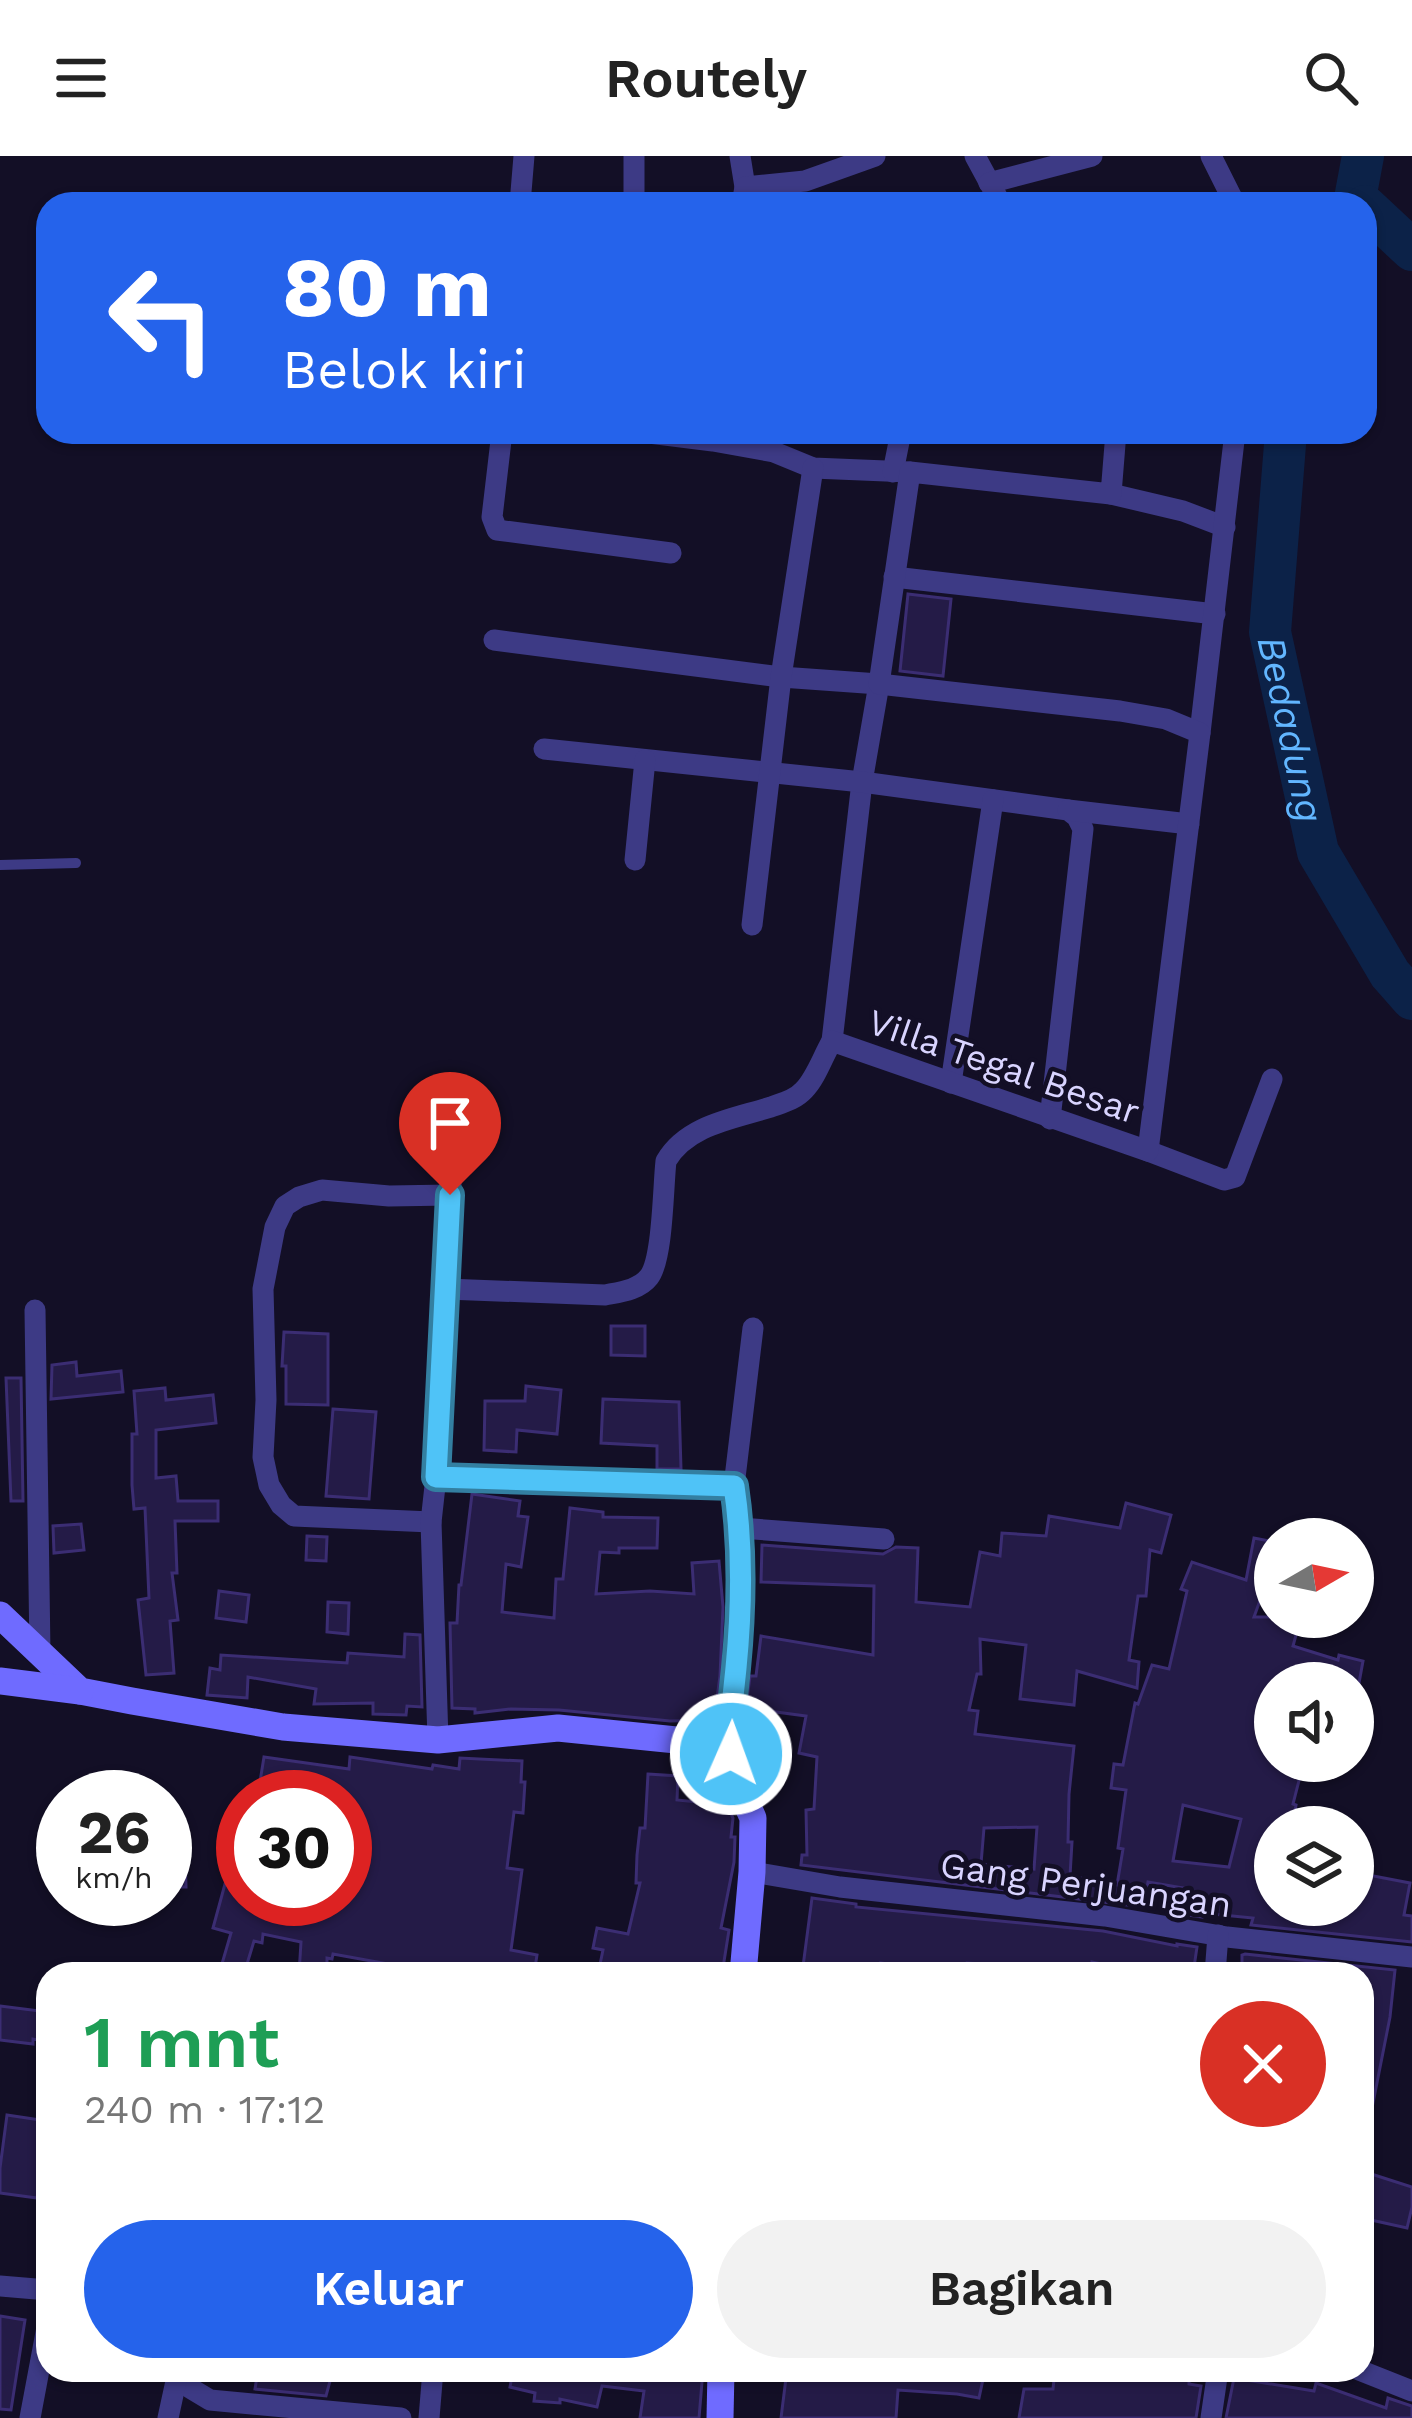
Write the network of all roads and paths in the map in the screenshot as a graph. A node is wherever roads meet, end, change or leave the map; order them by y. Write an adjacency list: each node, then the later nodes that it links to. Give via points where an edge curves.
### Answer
1 (524, 156): 9 (street)
2 (634, 156): 10 (street)
3 (740, 156): 11 (street)
4 (875, 156): 12 (street)
5 (974, 156): 8 (street)
6 (1092, 156): 8 (street)
7 (1211, 156): 14 (street)
8 (988, 183): 13 (street)
9 (521, 192)
10 (634, 192)
11 (743, 192)
12 (756, 192)
13 (994, 192)
14 (1229, 192)
15 (501, 444): 24 (street, via 497,530)
16 (744, 444): 20 (street)
17 (901, 444): 21 (street)
18 (1115, 444): 22 (street)
19 (1234, 444): 23 (street, Villa Tegal Besar)
20 (813, 467): 21 (street); 28 (street)
21 (902, 472): 22 (street); 25 (street)
22 (1111, 494): 23 (street)
23 (1225, 526): 26 (street, Villa Tegal Besar)
24 (670, 554)
25 (894, 577): 26 (street); 29 (street)
26 (1215, 614): 30 (street, Villa Tegal Besar)
27 (494, 640): 28 (street)
28 (782, 677): 29 (street); 33 (street)
29 (879, 684): 30 (street, via 1120,711); 34 (street)
30 (1201, 733): 37 (street, Villa Tegal Besar)
31 (544, 749): 32 (street)
32 (645, 760): 33 (street); 38 (street)
33 (771, 773): 34 (street); 41 (street)
34 (862, 782): 35 (street); 42 (street)
35 (993, 800): 36 (street); 44 (street)
36 (1068, 810): 37 (street); 45 (street, via 1083,829)
37 (1189, 824): 47 (street, Villa Tegal Besar)
38 (635, 860)
39 (76, 863): 40 (lane)
40 (0, 865)
41 (752, 926)
42 (832, 1042): 44 (street, Villa Tegal Besar); 49 (street, Villa Tegal Besar, via 805,1090 789,1101 695,1131 671,1152 648,1279 605,1295)
43 (1272, 1079): 47 (street, via 1235,1177)
44 (951, 1083): 45 (street, Villa Tegal Besar)
45 (1050, 1119): 47 (street, Villa Tegal Besar)
46 (458, 1120): 48 (street)
47 (1148, 1151)
48 (450, 1195): 49 (street); 54 (street, via 322,1190 299,1197 275,1227 263,1289 262,1457 281,1505 294,1516)
49 (446, 1289): 52 (street)
50 (35, 1310): 58 (street)
51 (752, 1328): 53 (street)
52 (436, 1477): 53 (street); 54 (street)
53 (734, 1486): 55 (street)
54 (431, 1522): 61 (street)
55 (740, 1528): 56 (street); 62 (street)
56 (884, 1539)
57 (0, 1615): 58 (street)
58 (40, 1653): 60 (street)
59 (0, 1681): 60 (street)
60 (80, 1691): 61 (street, via 283,1726)
61 (438, 1739): 62 (street, via 559,1728 696,1742)
62 (730, 1767): 63 (street, via 753,1818)
63 (752, 1872): 64 (street, Gang Perjuangan); 66 (street)
64 (1218, 1935): 65 (street, Gang Perjuangan); 67 (street)
65 (1412, 1957)
66 (744, 1962)
67 (1216, 1962)
68 (0, 2286): 69 (street)
69 (36, 2289)
70 (1374, 2376): 77 (street)
71 (37, 2382): 78 (street)
72 (176, 2382): 79 (street)
73 (186, 2382): 80 (street, via 210,2400)
74 (432, 2382): 81 (street)
75 (721, 2382): 82 (street)
76 (1216, 2382): 83 (street)
77 (1412, 2391)
78 (30, 2418)
79 (169, 2418)
80 (401, 2418)
81 (429, 2418)
82 (720, 2418)
83 (1211, 2418)

